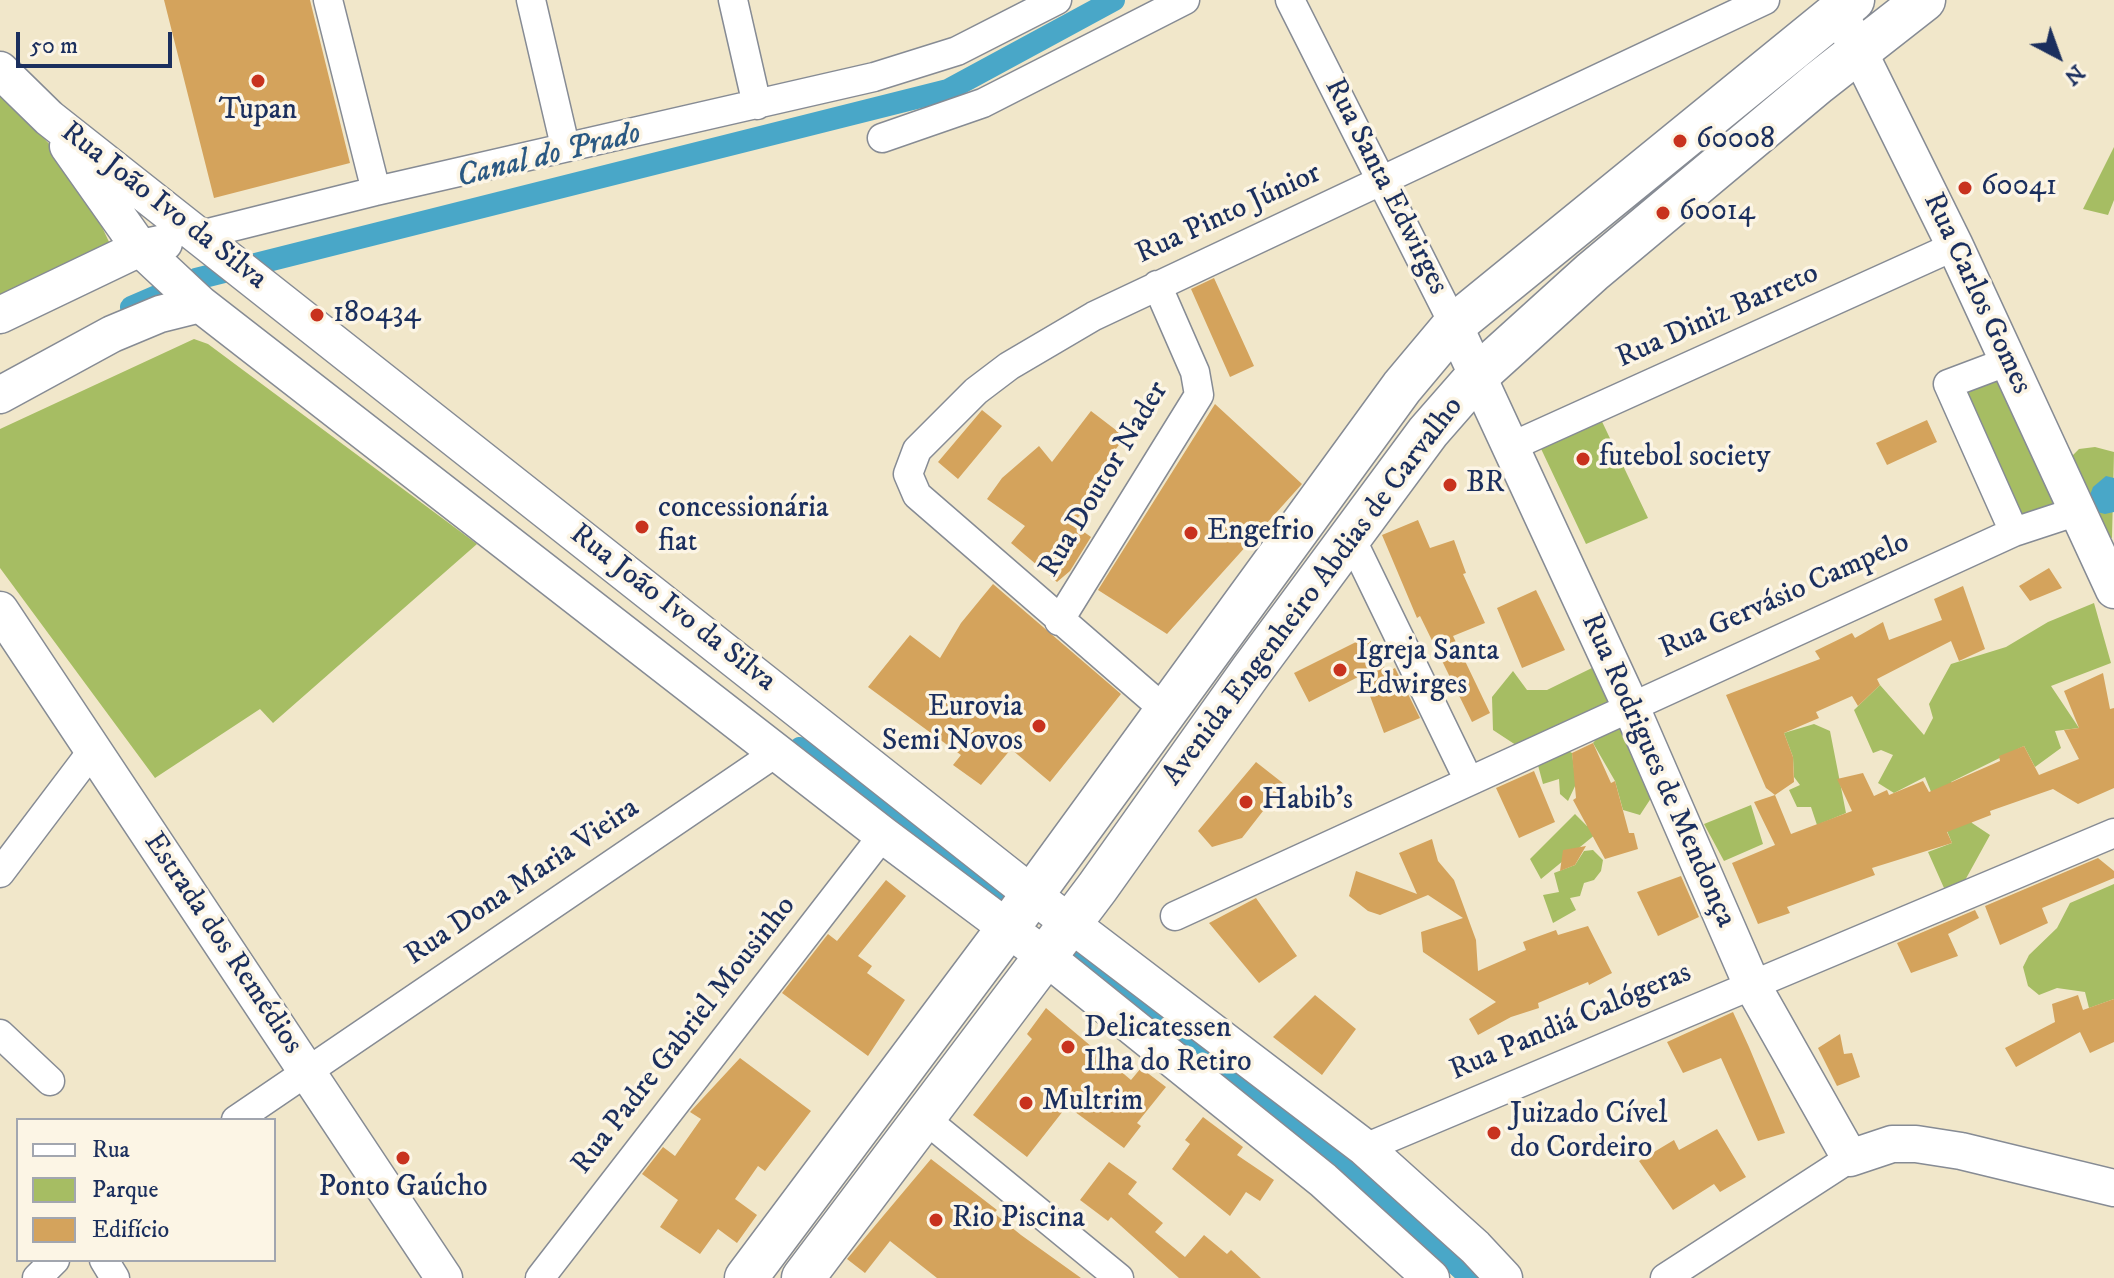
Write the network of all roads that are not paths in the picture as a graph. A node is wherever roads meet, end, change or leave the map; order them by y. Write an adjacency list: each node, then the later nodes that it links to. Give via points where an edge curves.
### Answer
1 (328, 0): 17 (street)
2 (531, 0): 15 (street)
3 (733, 0): 12 (street)
4 (1057, 0): 12 (street, via 957,51)
5 (1185, 0): 14 (street, via 983,103)
6 (1290, 0): 16 (street, Rua Santa Edwirges)
7 (1765, 0): 16 (street, Rua Pinto Júnior)
8 (1924, 0): 10 (highway, Avenida Engenheiro Abdias de Carvalho)
9 (1842, 4): 10 (main road, Rua Carlos Gomes); 24 (highway, Avenida Engenheiro Abdias de Carvalho)
10 (1860, 52): 19 (main road, Rua Carlos Gomes); 26 (highway, Avenida Engenheiro Abdias de Carvalho, via 1592,272)
11 (0, 70): 13 (main road)
12 (757, 105): 15 (street)
13 (49, 118): 18 (main road, Rua João Ivo da Silva); 20 (main road, Rua João Ivo da Silva)
14 (882, 138)
15 (565, 146): 17 (street)
16 (1384, 182): 21 (street, Rua Pinto Júnior); 24 (street, Rua Santa Edwirges)
17 (376, 191): 18 (street)
18 (200, 235): 20 (main road); 43 (main road, Rua João Ivo da Silva)
19 (1955, 246): 25 (main road, Rua Carlos Gomes); 28 (street, Rua Diniz Barreto)
20 (150, 258): 22 (main road, Rua João Ivo da Silva); 23 (main road)
21 (1157, 285): 34 (street, Rua Doutor Nader, via 1195,372 1199,395); 34 (street, Rua Pinto Júnior, via 1009,366 976,391 917,450 908,474 910,484 948,525)
22 (194, 298): 27 (main road, via 112,334); 38 (main road, Rua João Ivo da Silva)
23 (0, 315)
24 (1454, 325): 26 (main road, Rua Santa Edwirges); 36 (highway, Avenida Engenheiro Abdias de Carvalho, via 1402,387)
25 (2009, 361): 29 (main road, Rua Carlos Gomes); 30 (street, via 1948,384)
26 (1477, 376): 28 (main road, Rua Rodrigues de Mendonça); 31 (highway, Avenida Engenheiro Abdias de Carvalho)
27 (0, 395)
28 (1508, 448): 35 (main road, Rua Rodrigues de Mendonça)
29 (2078, 511): 30 (street, Rua Gervásio Campelo); 32 (main road, Rua Carlos Gomes)
30 (2014, 532): 35 (street, Rua Gervásio Campelo)
31 (1350, 536): 39 (street); 45 (highway, Avenida Engenheiro Abdias de Carvalho)
32 (2114, 590)
33 (0, 610): 37 (main road, Estrada dos Remédios)
34 (1059, 621): 36 (street)
35 (1630, 705): 39 (street, Rua Gervásio Campelo); 48 (main road, Rua Rodrigues de Mendonça)
36 (1166, 711): 43 (highway, Avenida Engenheiro Abdias de Carvalho)
37 (93, 750): 42 (street); 50 (main road, Estrada dos Remédios)
38 (777, 752): 41 (main road, Rua João Ivo da Silva); 50 (street, Rua Dona Maria Vieira)
39 (1468, 779): 44 (street, Rua Gervásio Campelo)
40 (2114, 833): 48 (street, Rua Pandiá Calógeras)
41 (883, 835): 46 (main road, Rua João Ivo da Silva); 61 (street, Rua Padre Gabriel Mousinho)
42 (0, 873)
43 (1033, 895): 45 (main road, Rua João Ivo da Silva); 46 (highway, Avenida Engenheiro Abdias de Carvalho)
44 (1175, 916)
45 (1071, 923): 47 (highway, Avenida Engenheiro Abdias de Carvalho); 54 (main road, Rua João Ivo da Silva)
46 (1008, 928): 47 (main road, Rua João Ivo da Silva); 62 (highway, Avenida Engenheiro Abdias de Carvalho)
47 (1046, 957): 53 (highway, Avenida Engenheiro Abdias de Carvalho); 64 (main road, Rua João Ivo da Silva, via 1323,1180)
48 (1751, 983): 54 (street, Rua Pandiá Calógeras); 55 (main road, Rua Rodrigues de Mendonça)
49 (0, 1034): 51 (street)
50 (306, 1069): 52 (street, Rua Dona Maria Vieira); 60 (main road, Estrada dos Remédios)
51 (50, 1081)
52 (239, 1118)
53 (924, 1118): 58 (highway, Avenida Engenheiro Abdias de Carvalho); 63 (street)
54 (1365, 1148): 65 (main road, Rua João Ivo da Silva)
55 (1850, 1158): 56 (main road, via 1892,1144 1916,1144); 66 (street)
56 (2114, 1188)
57 (53, 1262): 59 (street)
58 (815, 1274)
59 (37, 1278)
60 (444, 1278)
61 (540, 1278)
62 (746, 1278)
63 (1119, 1278)
64 (1431, 1278)
65 (1504, 1278)
66 (1665, 1278)

